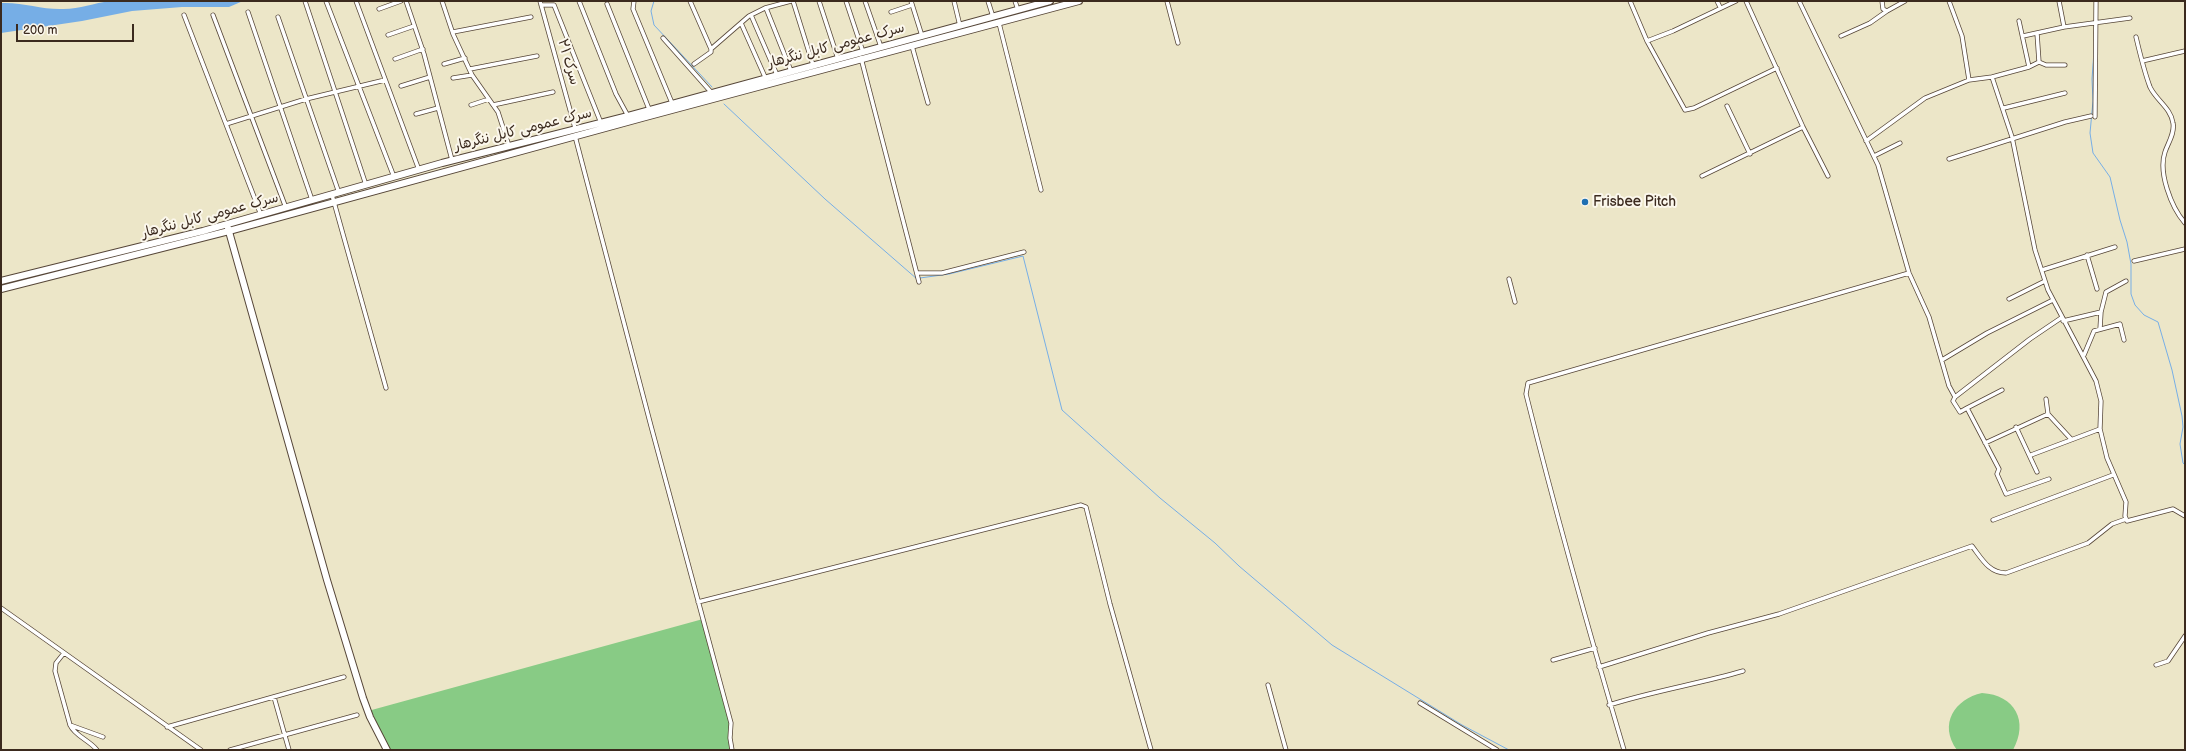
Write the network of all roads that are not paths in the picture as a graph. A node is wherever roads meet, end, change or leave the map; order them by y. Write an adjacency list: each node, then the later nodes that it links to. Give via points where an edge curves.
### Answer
1 (305, 1): 95 (street)
2 (326, 1): 93 (street)
3 (356, 1): 91 (street)
4 (401, 1): 35 (street)
5 (406, 1): 51 (street)
6 (442, 1): 54 (street)
7 (579, 1): 112 (street, via 616,94)
8 (634, 1): 101 (street, via 633,9)
9 (690, 1): 66 (street)
10 (792, 1): 34 (street); 79 (street)
11 (819, 1): 73 (street)
12 (846, 1): 68 (street)
13 (865, 1): 65 (street)
14 (954, 1): 52 (street)
15 (988, 1): 45 (street)
16 (1015, 1): 36 (street)
17 (1050, 1): 36 (highway, سرک عمومی کابل ننگرهار)
18 (1079, 1): 49 (highway, سرک عمومی کابل ننگرهار)
19 (1167, 1): 63 (street)
20 (1630, 1): 62 (street)
21 (1717, 1): 33 (street)
22 (1736, 1): 33 (street)
23 (1746, 1): 82 (street)
24 (1799, 1): 119 (street)
25 (1882, 1): 37 (street, via 1883,9)
26 (1904, 1): 37 (street)
27 (1949, 1): 92 (street, via 1962,36)
28 (2059, 1): 53 (street)
29 (2096, 1): 50 (street)
30 (541, 3): 113 (street, via 554,5); 116 (street, سرک ۲۱)
31 (912, 3): 39 (street); 57 (street)
32 (606, 4): 109 (street)
33 (1720, 7): 62 (street)
34 (766, 8): 42 (street); 84 (street)
35 (379, 9)
36 (1018, 10): 45 (highway, سرک عمومی کابل ننگرهار)
37 (1886, 11): 58 (street, via 1870,23)
38 (248, 12): 105 (street)
39 (891, 12)
40 (184, 15): 114 (street)
41 (213, 15): 111 (street)
42 (752, 15): 48 (street); 86 (street)
43 (278, 17): 99 (street)
44 (531, 17): 54 (street)
45 (993, 17): 52 (highway, سرک عمومی کابل ننگرهار)
46 (2130, 18): 50 (street)
47 (2019, 21): 59 (street)
48 (741, 23): 66 (street); 88 (street)
49 (998, 23): 64 (highway, سرک عمومی کابل ننگرهار); 131 (street)
50 (2096, 23): 53 (street); 118 (street, via 2093,117)
51 (414, 26): 56 (street); 67 (street)
52 (960, 26): 57 (highway, سرک عمومی کابل ننگرهار)
53 (2064, 27): 55 (street)
54 (453, 32): 71 (street)
55 (2036, 33): 59 (street); 75 (street)
56 (388, 35)
57 (922, 36): 65 (highway, سرک عمومی کابل ننگرهار)
58 (1841, 36)
59 (2023, 36): 81 (street)
60 (2136, 37): 76 (street)
61 (663, 38): 97 (street)
62 (1647, 41): 82 (street, via 1685,110)
63 (1178, 43)
64 (912, 46): 74 (highway, سرک عمومی کابل ننگرهار); 102 (street)
65 (881, 47): 68 (highway, سرک عمومی کابل ننگرهار)
66 (711, 49): 78 (street, via 711,52)
67 (423, 50): 72 (street); 87 (street)
68 (861, 52): 73 (highway, سرک عمومی کابل ننگرهار); 74 (street)
69 (2185, 52): 76 (street)
70 (537, 56): 83 (street)
71 (465, 58): 77 (street); 83 (street)
72 (395, 59)
73 (838, 59): 79 (highway, سرک عمومی کابل ننگرهار)
74 (861, 60): 117 (highway, سرک عمومی کابل ننگرهار); 147 (street)
75 (2039, 62): 80 (street, via 2046,65); 81 (street)
76 (2142, 62): 138 (street, via 2151,88 2173,122 2173,132 2163,157 2165,184)
77 (444, 64)
78 (694, 64)
79 (813, 65): 84 (highway, سرک عمومی کابل ننگرهار)
80 (2064, 65)
81 (2029, 67): 89 (street)
82 (1777, 68): 115 (street)
83 (470, 69): 85 (street)
84 (791, 71): 86 (highway, سرک عمومی کابل ننگرهار)
85 (472, 75): 90 (street); 100 (street)
86 (777, 75): 88 (highway, سرک عمومی کابل ننگرهار)
87 (430, 77): 94 (street); 107 (street)
88 (765, 77): 97 (highway, سرک عمومی کابل ننگرهار)
89 (1992, 77): 92 (street); 108 (street)
90 (453, 78)
91 (385, 80): 93 (street); 126 (street)
92 (1969, 80): 119 (street, via 1926,98)
93 (360, 86): 95 (street); 129 (street)
94 (401, 86)
95 (335, 92): 99 (street); 130 (street)
96 (553, 92): 104 (street)
97 (711, 92): 101 (highway, سرک عمومی کابل ننگرهار)
98 (2065, 93): 108 (street)
99 (306, 99): 105 (street); 132 (street)
100 (489, 99): 103 (street); 104 (street)
101 (672, 103): 109 (highway, سرک عمومی کابل ننگرهار)
102 (928, 104)
103 (471, 105)
104 (493, 105): 121 (street)
105 (280, 106): 111 (street); 134 (street)
106 (1727, 106): 122 (street)
107 (438, 108): 110 (street); 125 (street)
108 (2004, 108): 118 (street)
109 (649, 109): 112 (highway, سرک عمومی کابل ننگرهار)
110 (416, 114)
111 (250, 115): 114 (street); 136 (street)
112 (628, 116): 113 (highway, سرک عمومی کابل ننگرهار)
113 (601, 123): 116 (highway, سرک عمومی کابل ننگرهار)
114 (226, 124): 137 (street)
115 (1803, 127): 122 (street); 128 (street)
116 (574, 128): 117 (highway); 121 (highway, سرک عمومی کابل ننگرهار)
117 (575, 136): 135 (highway, سرک عمومی کابل ننگرهار); 182 (street)
118 (2012, 137): 124 (street); 146 (street, via 2035,250)
119 (1866, 141): 123 (street)
120 (1900, 143): 123 (street)
121 (509, 146): 125 (highway, سرک عمومی کابل ننگرهار)
122 (1750, 154): 127 (street)
123 (1874, 156): 148 (street, via 1886,186)
124 (1949, 159)
125 (452, 160): 126 (highway, سرک عمومی کابل ننگرهار)
126 (419, 170): 129 (highway, سرک عمومی کابل ننگرهار)
127 (1702, 176)
128 (1828, 176)
129 (394, 178): 130 (highway, سرک عمومی کابل ننگرهار)
130 (366, 185): 132 (highway, سرک عمومی کابل ننگرهار)
131 (1041, 190)
132 (339, 193): 133 (highway, سرک عمومی کابل ننگرهار)
133 (332, 195): 134 (highway, سرک عمومی کابل ننگرهار); 135 (street)
134 (312, 200): 136 (highway, سرک عمومی کابل ننگرهار)
135 (335, 203): 140 (highway, سرک عمومی کابل ننگرهار); 165 (street)
136 (286, 208): 137 (highway, سرک عمومی کابل ننگرهار)
137 (261, 215): 139 (highway, سرک عمومی کابل ننگرهار)
138 (2185, 223)
139 (227, 224): 140 (highway); 150 (highway, سرک عمومی کابل ننگرهار)
140 (229, 232): 155 (highway, سرک عمومی کابل ننگرهار); 205 (highway, via 327,580 363,698)
141 (2116, 247): 144 (street)
142 (2185, 249): 145 (street)
143 (1024, 252): 147 (street, via 942,273)
144 (2087, 255): 146 (street); 154 (street)
145 (2134, 261)
146 (2042, 270): 151 (street)
147 (917, 273): 153 (street)
148 (1909, 273): 164 (street, via 1929,317); 185 (street, via 1528,384 1526,394 1553,502)
149 (1510, 279): 158 (street)
150 (1, 281)
151 (2045, 281): 156 (street); 157 (street)
152 (2126, 281): 159 (street, via 2106,292)
153 (919, 282)
154 (2097, 288)
155 (1, 289)
156 (2009, 299)
157 (2053, 300): 160 (street); 164 (street, via 1987,333)
158 (1515, 302)
159 (2101, 312): 160 (street); 161 (street)
160 (2062, 319): 163 (street); 167 (street, via 2030,339)
161 (2100, 329): 162 (street, via 2120,324); 163 (street, via 2094,331)
162 (2124, 340)
163 (2084, 355): 172 (street, via 2096,381 2101,401)
164 (1942, 360): 167 (street)
165 (386, 388)
166 (2002, 390): 169 (street)
167 (1955, 396): 169 (street, via 1953,401 1960,412)
168 (2046, 399): 170 (street)
169 (1967, 408): 174 (street)
170 (2048, 414): 171 (street); 173 (street)
171 (2016, 427): 174 (street); 175 (street)
172 (2100, 429): 173 (street); 177 (street)
173 (2071, 439): 175 (street, via 2067,443)
174 (1985, 443): 178 (street, via 1998,469 1997,474 2006,494)
175 (2031, 455): 176 (street)
176 (2038, 472)
177 (2113, 475): 180 (street, via 2126,502); 181 (street)
178 (2049, 479)
179 (2185, 516): 180 (street, via 2174,509 2127,521)
180 (2126, 519): 189 (street, via 2112,524 2088,543 2006,573 1997,573 1988,567 1972,546 1779,614)
181 (1993, 520)
182 (698, 602): 206 (street, via 731,722); 207 (street, via 1080,505 1086,507)
183 (2, 610): 186 (street)
184 (2185, 636): 188 (street, via 2168,660)
185 (1595, 648): 187 (street); 189 (street)
186 (64, 653): 197 (street, via 56,663 55,671); 198 (street)
187 (1553, 660)
188 (2156, 665)
189 (1599, 667): 195 (street)
190 (1743, 671): 195 (street, via 1652,692)
191 (344, 677): 193 (street)
192 (1268, 685): 208 (street)
193 (274, 697): 198 (street); 199 (street)
194 (1420, 703): 209 (street)
195 (1609, 705): 210 (street)
196 (357, 715): 199 (street)
197 (70, 724): 200 (street); 201 (street, via 74,732 91,743)
198 (166, 727): 202 (street)
199 (284, 734): 203 (street); 204 (street)
200 (103, 737)
201 (96, 750)
202 (200, 750)
203 (230, 750)
204 (289, 750)
205 (387, 750)
206 (732, 750)
207 (1151, 750)
208 (1286, 750)
209 (1497, 750)
210 (1624, 750)

